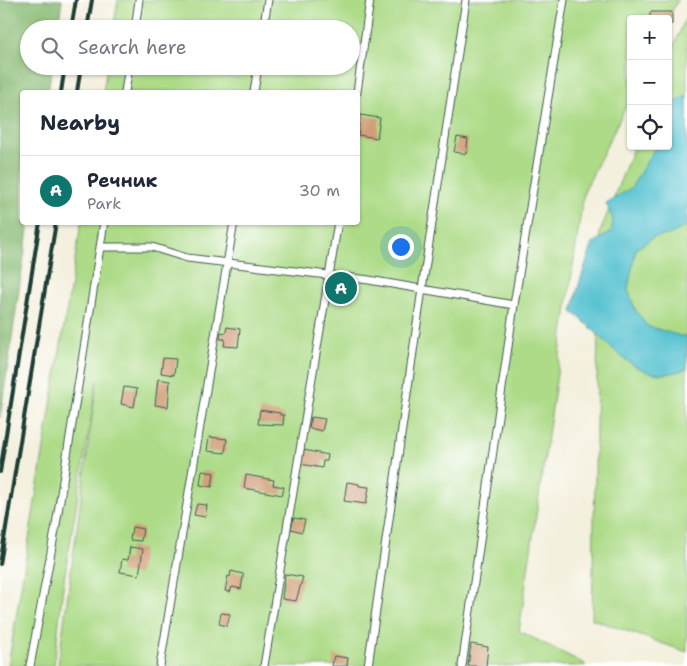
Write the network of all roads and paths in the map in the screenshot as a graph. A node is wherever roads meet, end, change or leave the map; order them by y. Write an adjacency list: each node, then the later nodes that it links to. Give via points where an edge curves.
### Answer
1 (139, 0): 6 (lane)
2 (268, 0): 7 (lane)
3 (370, 0): 8 (lane)
4 (466, 0): 21 (lane)
5 (564, 0): 22 (lane)
6 (136, 20)
7 (265, 20)
8 (360, 71)
9 (128, 75): 12 (lane)
10 (257, 75): 13 (lane)
11 (359, 75): 14 (lane)
12 (125, 90)
13 (254, 90)
14 (357, 90)
15 (104, 225): 18 (lane)
16 (234, 225): 19 (lane)
17 (338, 225): 20 (lane)
18 (101, 247): 19 (lane, via 152,247 187,258); 23 (lane)
19 (228, 263): 20 (lane); 24 (lane)
20 (330, 275): 21 (lane); 25 (lane)
21 (422, 289): 22 (lane); 26 (lane)
22 (514, 306): 27 (lane)
23 (30, 666)
24 (160, 666)
25 (264, 666)
26 (368, 666)
27 (462, 666)

